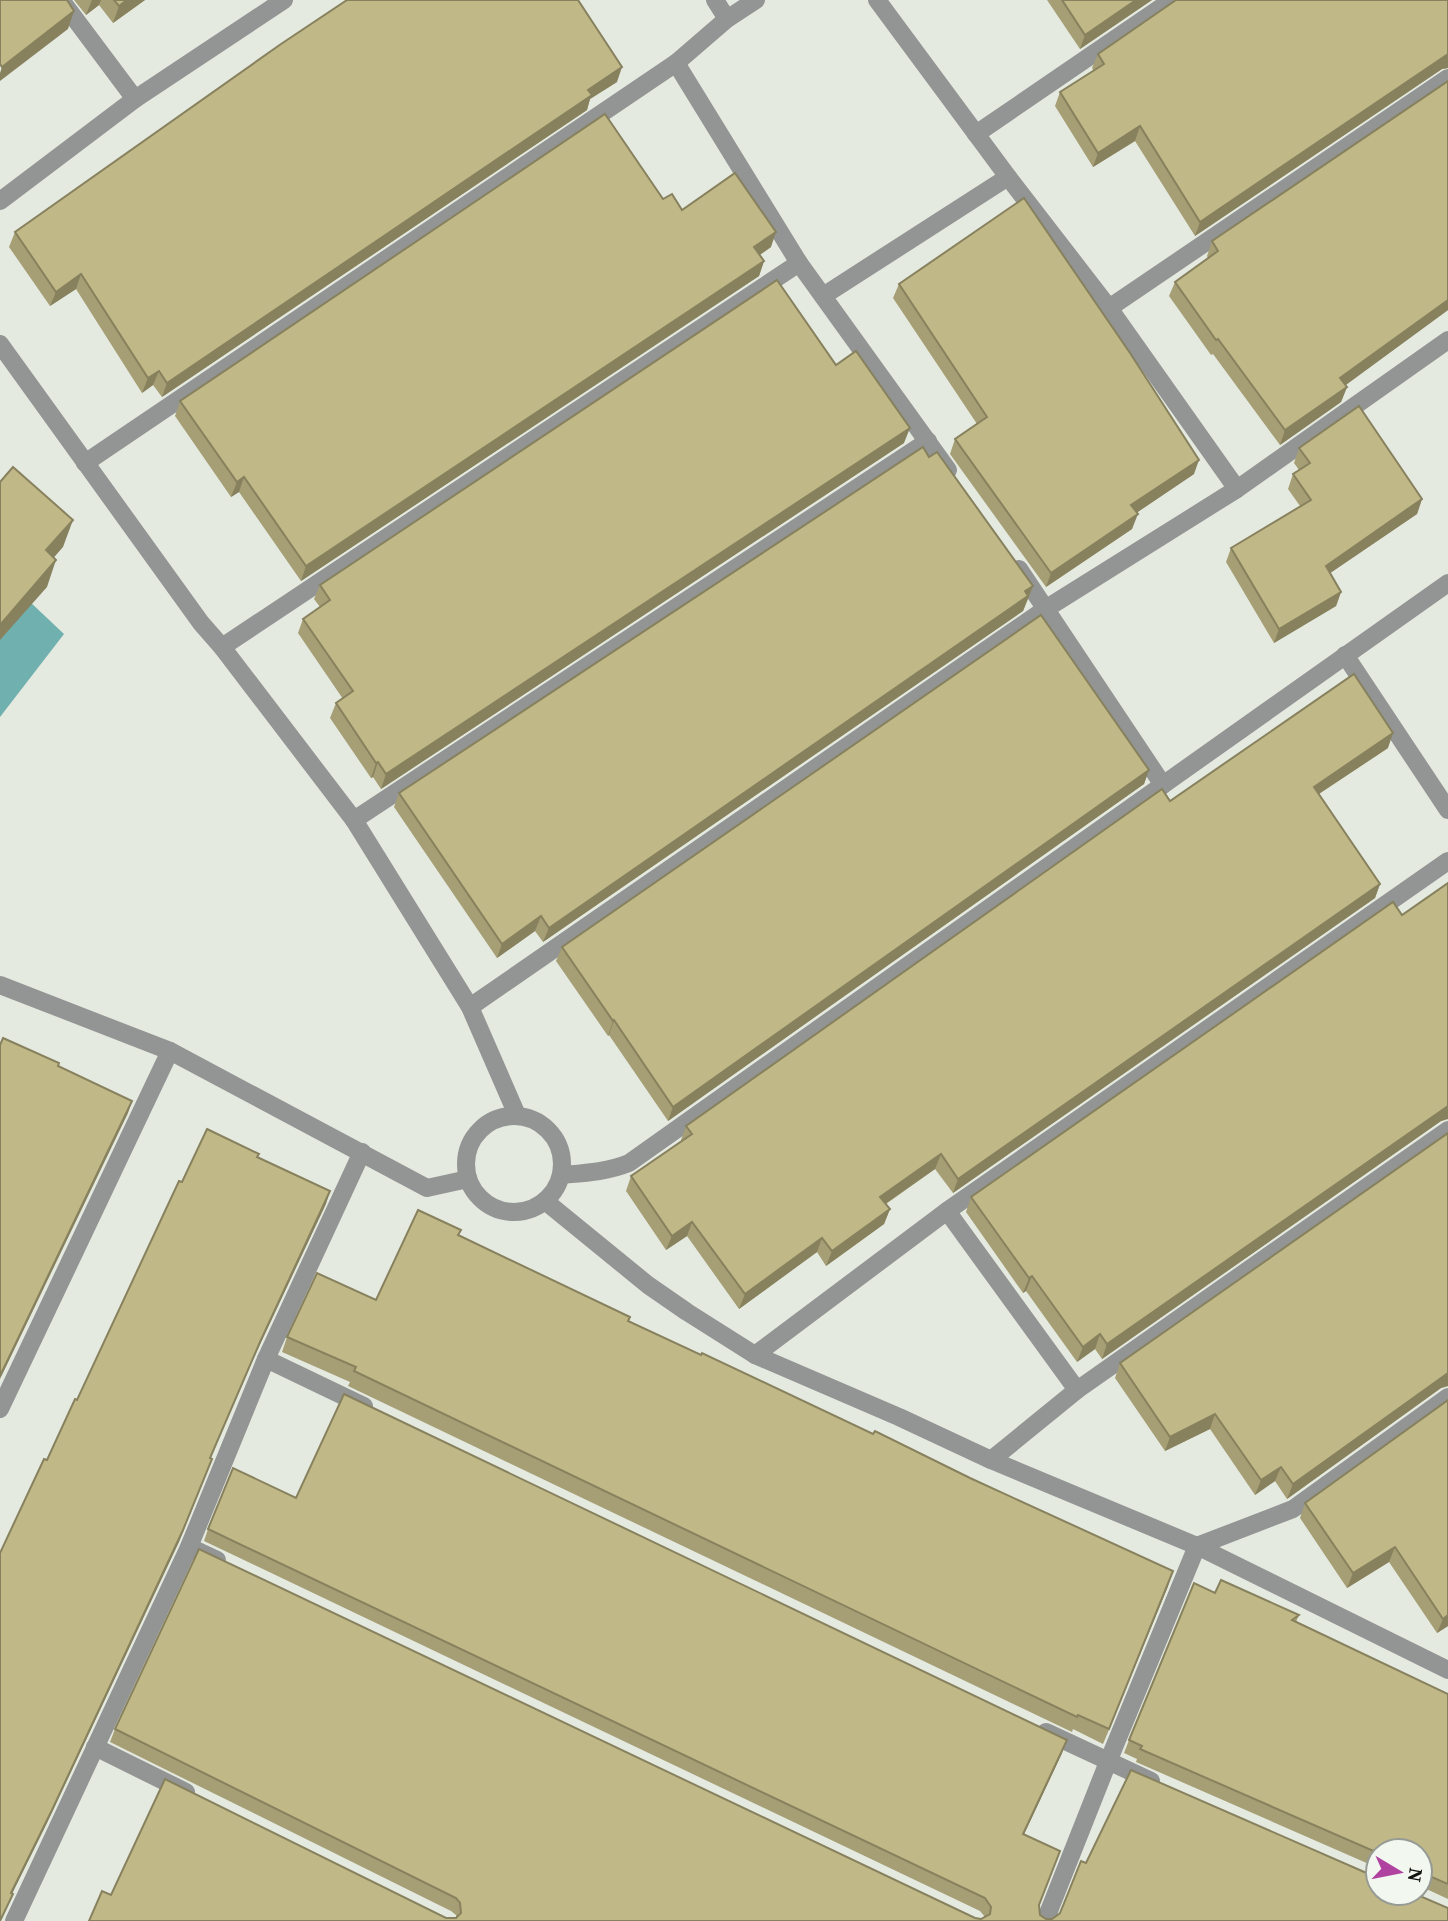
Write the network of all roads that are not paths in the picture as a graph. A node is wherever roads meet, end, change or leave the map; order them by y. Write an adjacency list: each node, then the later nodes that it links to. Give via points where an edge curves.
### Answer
1 (61, 0): 10 (street)
2 (284, 0): 10 (street)
3 (715, 0): 7 (street)
4 (756, 0): 7 (street)
5 (877, 0): 11 (street)
6 (1172, 0): 11 (street)
7 (727, 19): 8 (street)
8 (676, 63): 14 (street); 20 (street)
9 (1448, 78): 16 (street)
10 (135, 99): 13 (street)
11 (976, 134): 12 (street)
12 (1008, 177): 15 (street); 16 (street)
13 (0, 201)
14 (799, 263): 15 (street); 26 (street)
15 (823, 296): 19 (street)
16 (1109, 308): 22 (street)
17 (1448, 340): 22 (street)
18 (0, 344): 20 (street)
19 (928, 442): 21 (street); 30 (street)
20 (85, 463): 26 (street)
21 (960, 486)
22 (1237, 489): 25 (street)
23 (1007, 552): 25 (street)
24 (1448, 583): 27 (street)
25 (1047, 608): 28 (street); 33 (street)
26 (222, 647): 30 (street)
27 (1345, 655): 28 (street); 29 (street)
28 (1163, 785): 38 (street, via 629,1163)
29 (1448, 810)
30 (354, 820): 33 (street)
31 (1448, 861): 41 (street)
32 (0, 985): 34 (street)
33 (470, 1007): 35 (street)
34 (170, 1051): 37 (street); 46 (street)
35 (517, 1115): 38 (street, via 548,1130 562,1158); 39 (street, via 489,1122 477,1133 465,1163)
36 (1448, 1130): 44 (street)
37 (362, 1152): 39 (street, via 427,1188); 43 (street)
38 (561, 1175): 40 (street)
39 (468, 1179): 40 (street, via 486,1204 500,1211 516,1213)
40 (545, 1201): 42 (street, via 648,1285)
41 (947, 1211): 42 (street); 44 (street)
42 (755, 1355): 48 (street)
43 (266, 1359): 47 (street); 50 (street)
44 (1077, 1390): 48 (street)
45 (1448, 1397): 49 (street, via 1293,1509)
46 (0, 1409)
47 (379, 1413)
48 (991, 1460): 49 (street)
49 (1197, 1546): 52 (street); 55 (street)
50 (189, 1547): 51 (street); 54 (street)
51 (226, 1565)
52 (1448, 1670)
53 (1032, 1726): 55 (street)
54 (95, 1747): 57 (street); 58 (street)
55 (1108, 1762): 56 (street); 59 (street)
56 (1169, 1789)
57 (195, 1797)
58 (14, 1921)
59 (1045, 1921)

